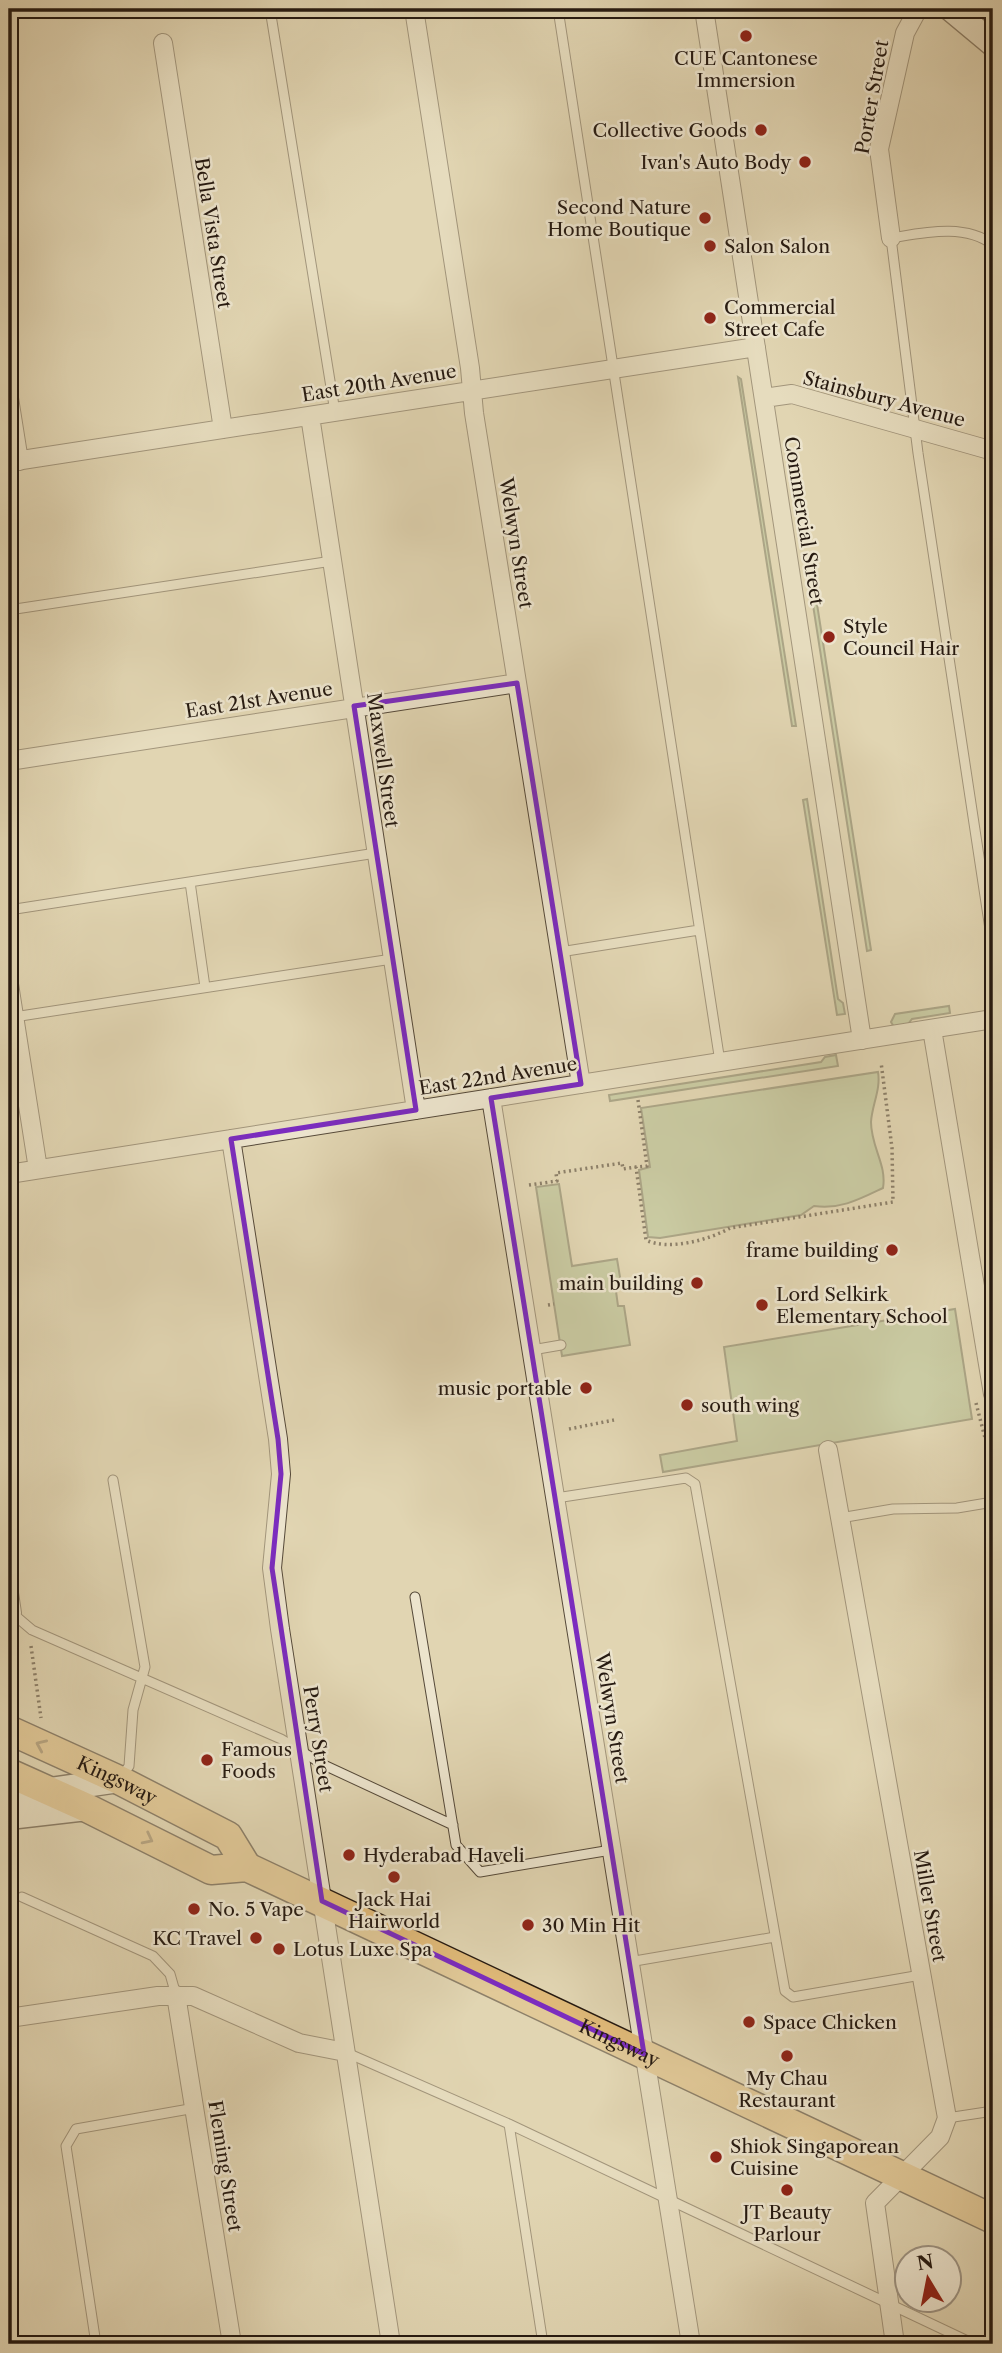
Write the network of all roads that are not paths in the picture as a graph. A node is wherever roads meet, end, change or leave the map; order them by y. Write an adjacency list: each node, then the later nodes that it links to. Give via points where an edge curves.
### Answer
1 (270, 9): 16 (lane)
2 (414, 9): 13 (street, Welwyn Street)
3 (558, 9): 12 (lane)
4 (704, 9): 11 (street, Commercial Street)
5 (918, 9): 9 (street, Porter Street, via 905,33 879,149)
6 (951, 9): 8 (main road)
7 (163, 43): 18 (street, Bella Vista Street)
8 (993, 44)
9 (891, 237): 10 (lane, via 944,231 984,237); 19 (lane)
10 (993, 245)
11 (756, 347): 12 (street, East 20th Avenue); 15 (street, Commercial Street)
12 (615, 369): 13 (street, East 20th Avenue); 30 (lane)
13 (472, 390): 16 (street, East 20th Avenue); 24 (street, Welwyn Street)
14 (9, 398): 21 (street)
15 (764, 398): 19 (street, Stainsbury Avenue, via 792,394); 39 (street, Commercial Street)
16 (335, 412): 17 (street, East 20th Avenue)
17 (310, 416): 18 (street, East 20th Avenue); 22 (street, Maxwell Street)
18 (223, 429): 21 (street, East 20th Avenue)
19 (915, 429): 20 (street, Stainsbury Avenue); 31 (lane)
20 (993, 451)
21 (14, 462)
22 (332, 561): 23 (lane); 25 (street, Maxwell Street)
23 (9, 610)
24 (517, 683): 25 (street, East 21st Avenue); 32 (street, Welwyn Street)
25 (354, 706): 26 (street, East 21st Avenue); 27 (street, Maxwell Street)
26 (9, 761)
27 (376, 853): 28 (lane); 33 (street, Maxwell Street)
28 (190, 882): 29 (lane); 35 (lane)
29 (9, 910)
30 (699, 930): 32 (lane); 40 (lane)
31 (993, 949)
32 (560, 952): 41 (street, Welwyn Street)
33 (392, 959): 35 (lane); 43 (street, Maxwell Street)
34 (9, 984): 36 (street)
35 (205, 987): 36 (lane)
36 (14, 1017): 45 (street)
37 (993, 1019): 38 (street, East 22nd Avenue)
38 (932, 1029): 39 (street, East 22nd Avenue); 49 (street)
39 (862, 1040): 40 (street, East 22nd Avenue)
40 (720, 1062): 41 (street, East 22nd Avenue)
41 (581, 1084): 42 (street, East 22nd Avenue)
42 (491, 1098): 43 (street, East 22nd Avenue); 48 (street, Welwyn Street)
43 (416, 1110): 44 (street, East 22nd Avenue)
44 (231, 1139): 45 (street, East 22nd Avenue); 60 (street, Perry Street, via 278,1439 281,1474 272,1568)
45 (38, 1169): 46 (street, East 22nd Avenue)
46 (9, 1174)
47 (561, 1345): 48 (lane)
48 (532, 1350): 52 (street, Welwyn Street)
49 (993, 1394)
50 (828, 1450): 54 (street, Miller Street)
51 (113, 1479): 58 (lane, via 145,1667)
52 (556, 1498): 68 (street, Welwyn Street); 72 (lane, via 687,1478 695,1484)
53 (993, 1502): 54 (lane)
54 (840, 1518): 74 (street, Miller Street)
55 (9, 1593): 57 (street)
56 (415, 1597): 67 (lane)
57 (12, 1613): 58 (lane, via 32,1630)
58 (141, 1679): 60 (lane); 62 (lane, via 129,1766)
59 (9, 1730): 62 (main road, Kingsway, one-way to 59)
60 (299, 1752): 67 (lane); 71 (street, Perry Street)
61 (9, 1773): 63 (main road, Kingsway)
62 (119, 1780): 63 (main road); 69 (main road, Kingsway, via 228,1836)
63 (44, 1790): 64 (main road); 65 (main road, Kingsway)
64 (9, 1796)
65 (87, 1808): 66 (main road); 69 (main road, Kingsway, one-way to 69, via 211,1870)
66 (9, 1818)
67 (453, 1825): 68 (lane, via 456,1845 480,1872)
68 (611, 1850): 73 (street, Welwyn Street)
69 (247, 1867): 71 (main road, Kingsway)
70 (22, 1897): 75 (lane, via 153,1955 170,1974)
71 (322, 1901): 77 (street, Perry Street); 78 (main road, Kingsway)
72 (775, 1937): 73 (lane); 74 (lane, via 785,1991 793,1997)
73 (629, 1962): 78 (street, Welwyn Street)
74 (921, 1975): 81 (street, Miller Street)
75 (176, 1995): 76 (street); 77 (street, via 193,1996 299,2043); 79 (street, Fleming Street)
76 (9, 2018)
77 (345, 2052): 82 (lane); 89 (street, Perry Street)
78 (644, 2054): 83 (main road, Kingsway); 84 (street, Welwyn Street)
79 (195, 2108): 87 (lane, via 76,2129 66,2146); 88 (street, Fleming Street)
80 (993, 2111): 81 (lane)
81 (947, 2118): 83 (street, via 940,2137)
82 (509, 2124): 84 (lane); 90 (lane)
83 (902, 2176): 85 (main road, Kingsway); 86 (street, via 875,2203)
84 (667, 2200): 86 (lane); 91 (street, Welwyn Street)
85 (993, 2219)
86 (889, 2306): 92 (street); 93 (lane)
87 (96, 2344)
88 (232, 2344)
89 (391, 2344)
90 (543, 2344)
91 (691, 2344)
92 (895, 2344)
93 (974, 2344)

